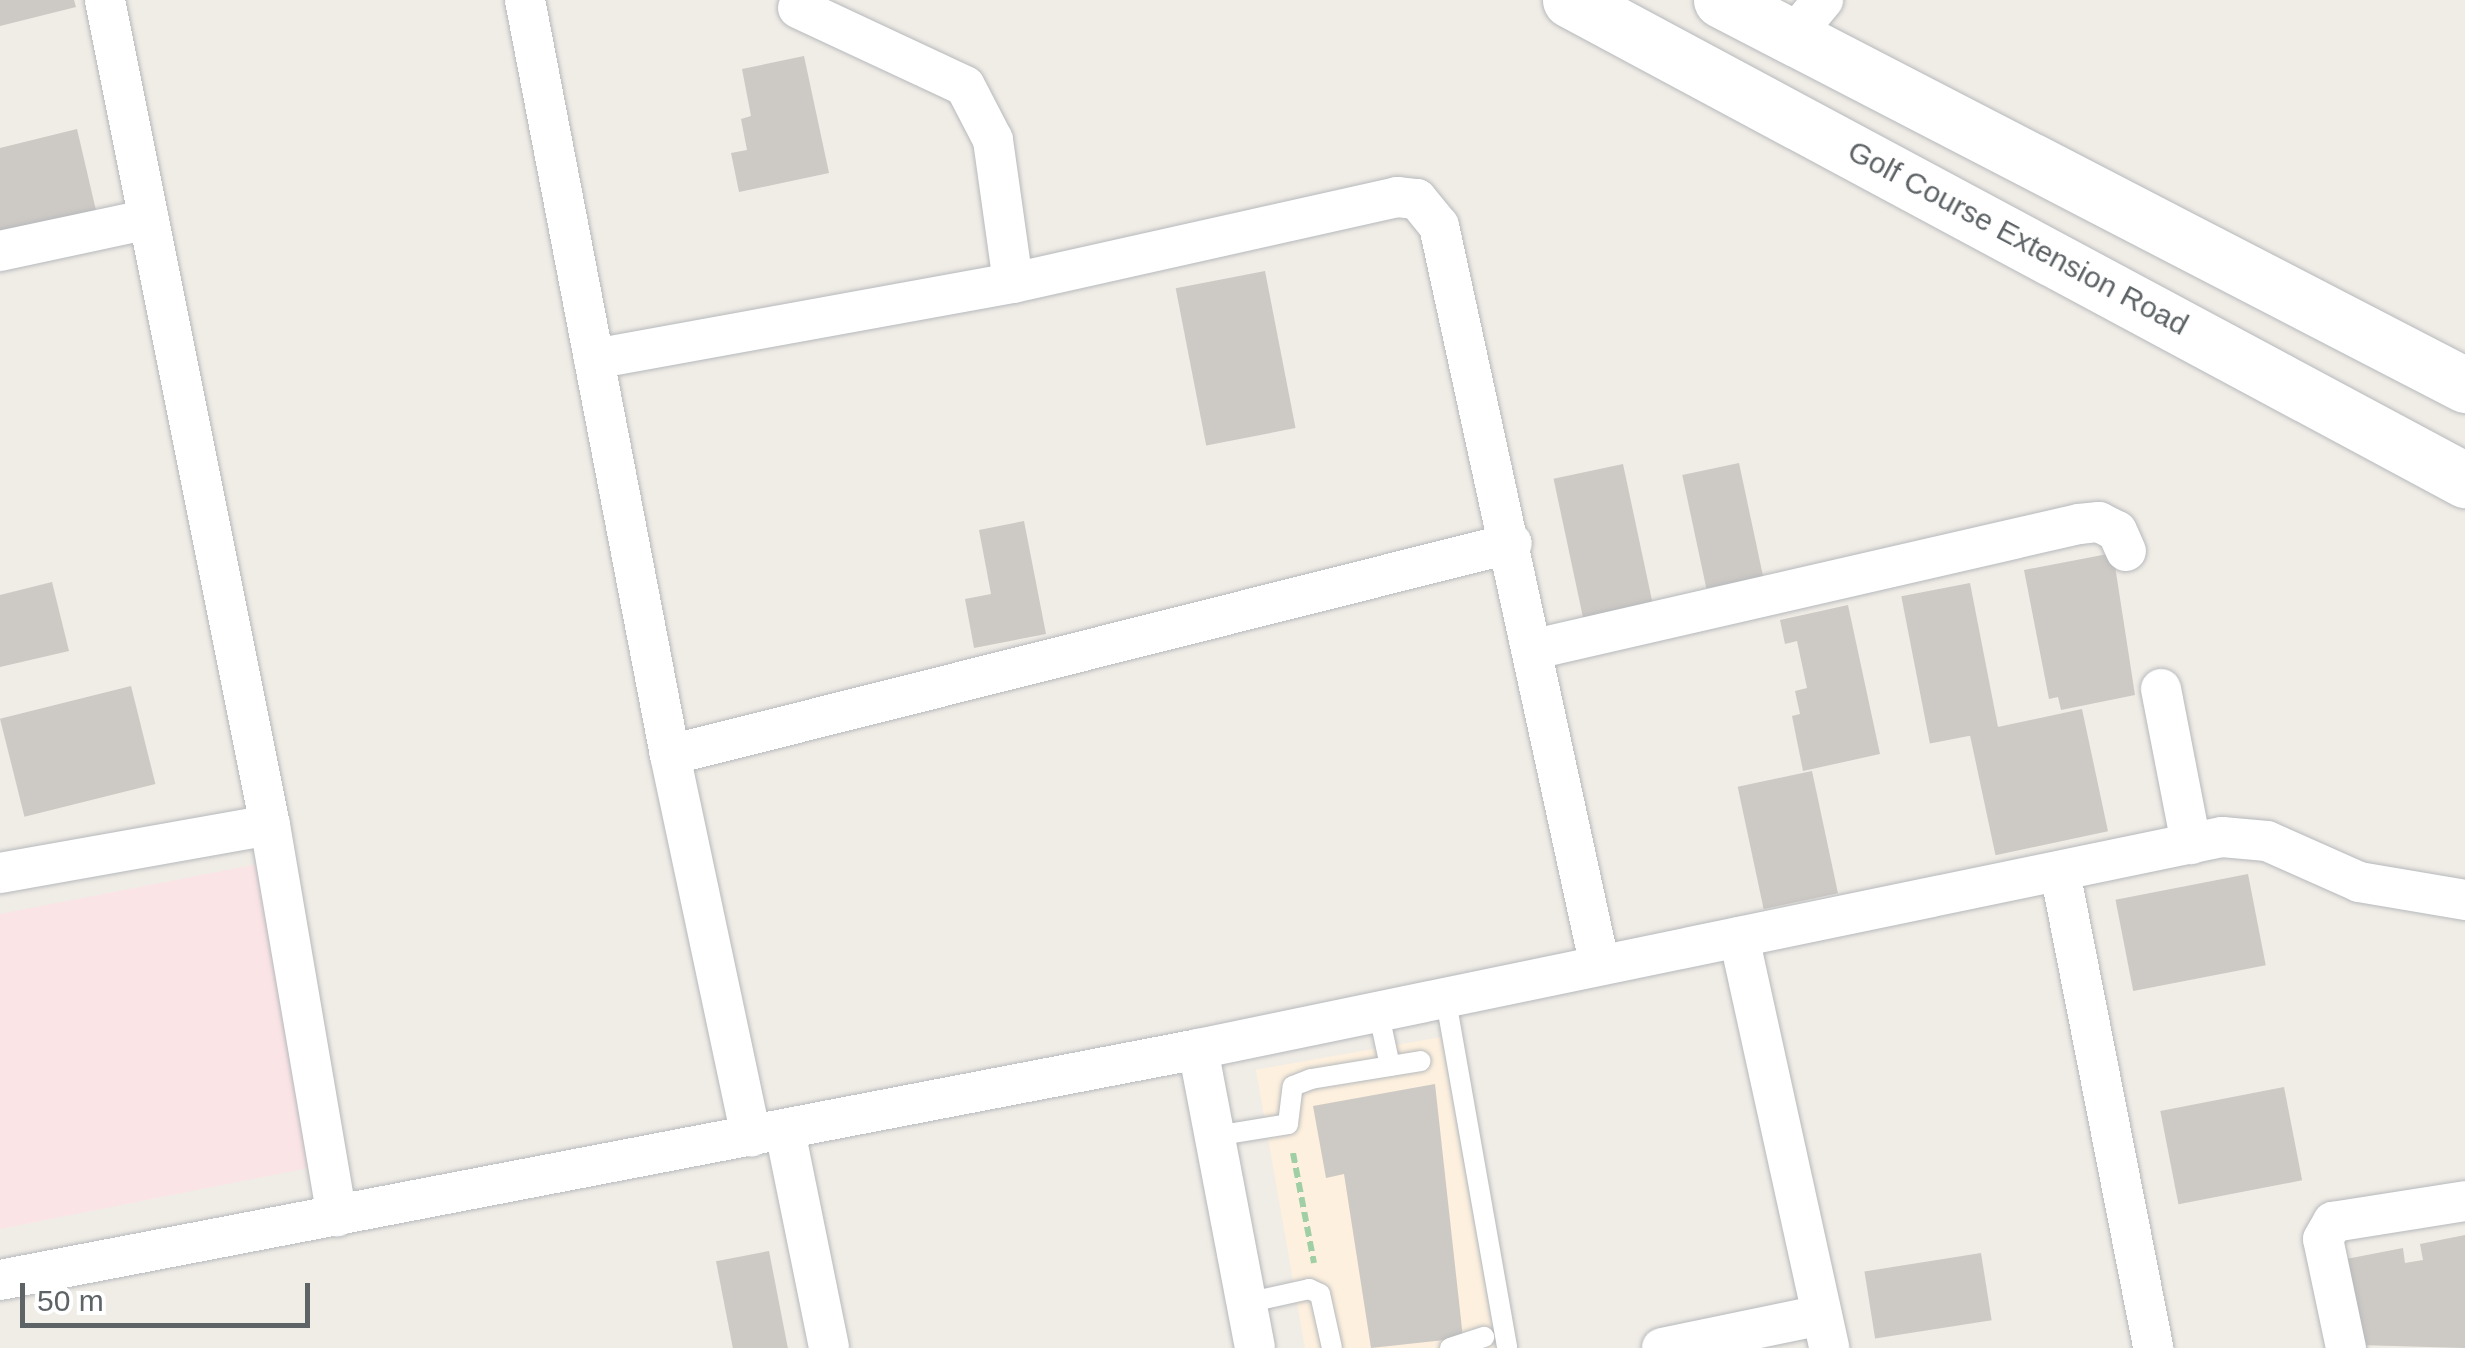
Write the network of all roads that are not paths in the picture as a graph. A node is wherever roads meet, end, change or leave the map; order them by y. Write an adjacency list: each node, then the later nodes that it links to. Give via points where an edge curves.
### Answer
1 (105, 0): 7 (street)
2 (526, 0): 10 (street)
3 (1570, 0): 12 (main road, Golf Course Extension Road)
4 (1720, 0): 6 (main road)
5 (798, 8): 9 (street, via 965,86 992,140)
6 (1808, 18): 11 (main road, via 2267,288)
7 (149, 219): 8 (street); 18 (street)
8 (0, 251)
9 (1012, 283): 10 (street); 13 (street, via 1397,197 1417,200 1439,226)
10 (594, 359): 17 (street)
11 (2465, 385)
12 (2465, 480)
13 (1512, 544): 15 (street); 17 (street)
14 (2126, 551): 15 (street, via 2118,530 2079,524)
15 (1535, 649): 24 (street)
16 (2161, 689): 19 (street)
17 (670, 755): 30 (street)
18 (270, 825): 21 (street); 33 (street)
19 (2191, 844): 20 (street); 22 (street, via 2222,837 2267,841 2359,882)
20 (2060, 872): 23 (street); 44 (street)
21 (0, 873)
22 (2465, 900)
23 (1738, 937): 24 (street); 36 (street)
24 (1599, 962): 25 (street)
25 (1445, 995): 26 (street); 42 (lane)
26 (1378, 1010): 27 (street); 29 (lane)
27 (1198, 1049): 30 (street); 31 (street)
28 (1421, 1062): 29 (lane)
29 (1390, 1066): 31 (lane, via 1293,1086 1288,1124)
30 (768, 1134): 33 (street); 38 (street)
31 (1215, 1136): 35 (street)
32 (2465, 1201): 45 (street, via 2333,1222 2323,1239)
33 (337, 1216): 34 (street)
34 (0, 1280)
35 (1246, 1303): 39 (street); 40 (lane, via 1310,1289 1320,1294)
36 (1826, 1331): 43 (street)
37 (1479, 1343): 41 (lane)
38 (830, 1348)
39 (1255, 1348)
40 (1332, 1348)
41 (1450, 1348)
42 (1507, 1348)
43 (1662, 1348)
44 (2153, 1348)
45 (2346, 1348)

